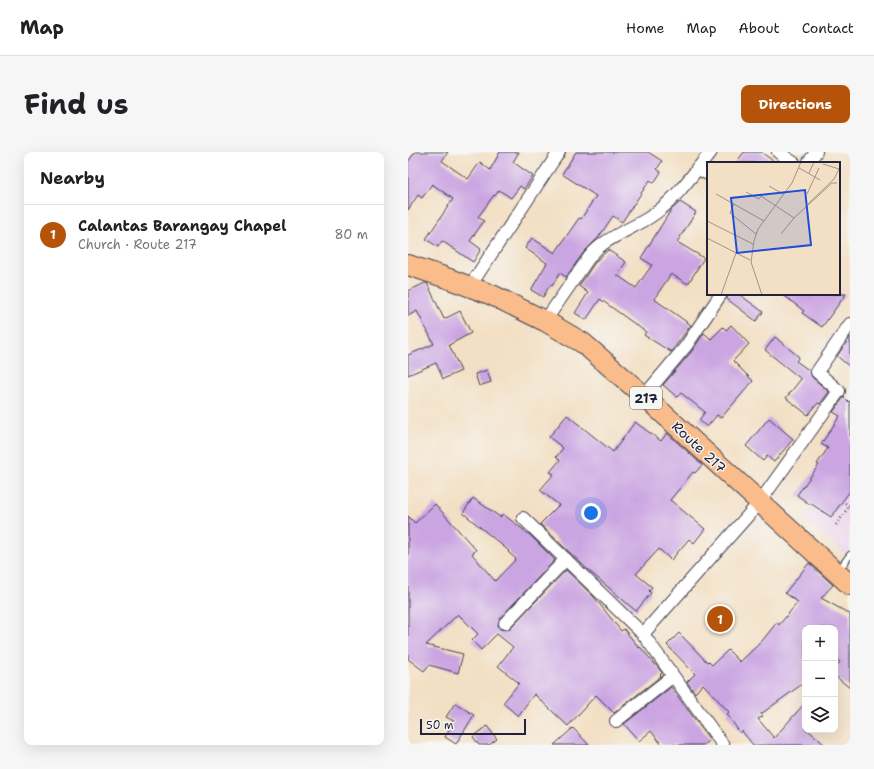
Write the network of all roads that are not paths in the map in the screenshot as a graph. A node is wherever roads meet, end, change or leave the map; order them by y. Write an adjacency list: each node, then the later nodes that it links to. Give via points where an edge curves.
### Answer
1 (559, 152): 10 (street)
2 (711, 152): 7 (street)
3 (778, 152): 5 (street)
4 (816, 152): 6 (street)
5 (793, 162)
6 (809, 162)
7 (697, 168): 8 (street); 12 (street, via 669,202 650,217 609,240 590,256)
8 (707, 173)
9 (408, 265): 10 (main road, Route 217 / 217)
10 (470, 286): 12 (main road, Route 217 / 217)
11 (720, 295): 14 (street, via 686,346)
12 (545, 321): 14 (main road, Route 217 / 217, via 583,343)
13 (850, 324): 15 (street, via 817,372 838,391)
14 (644, 396): 15 (main road, Route 217 / 217)
15 (759, 503): 19 (main road, Route 217 / 217); 21 (street)
16 (523, 518): 18 (street)
17 (850, 555): 19 (lane)
18 (566, 559): 20 (street); 21 (street)
19 (843, 580)
20 (505, 623)
21 (643, 634): 22 (street)
22 (673, 676): 23 (street); 24 (street)
23 (616, 721)
24 (723, 745)

